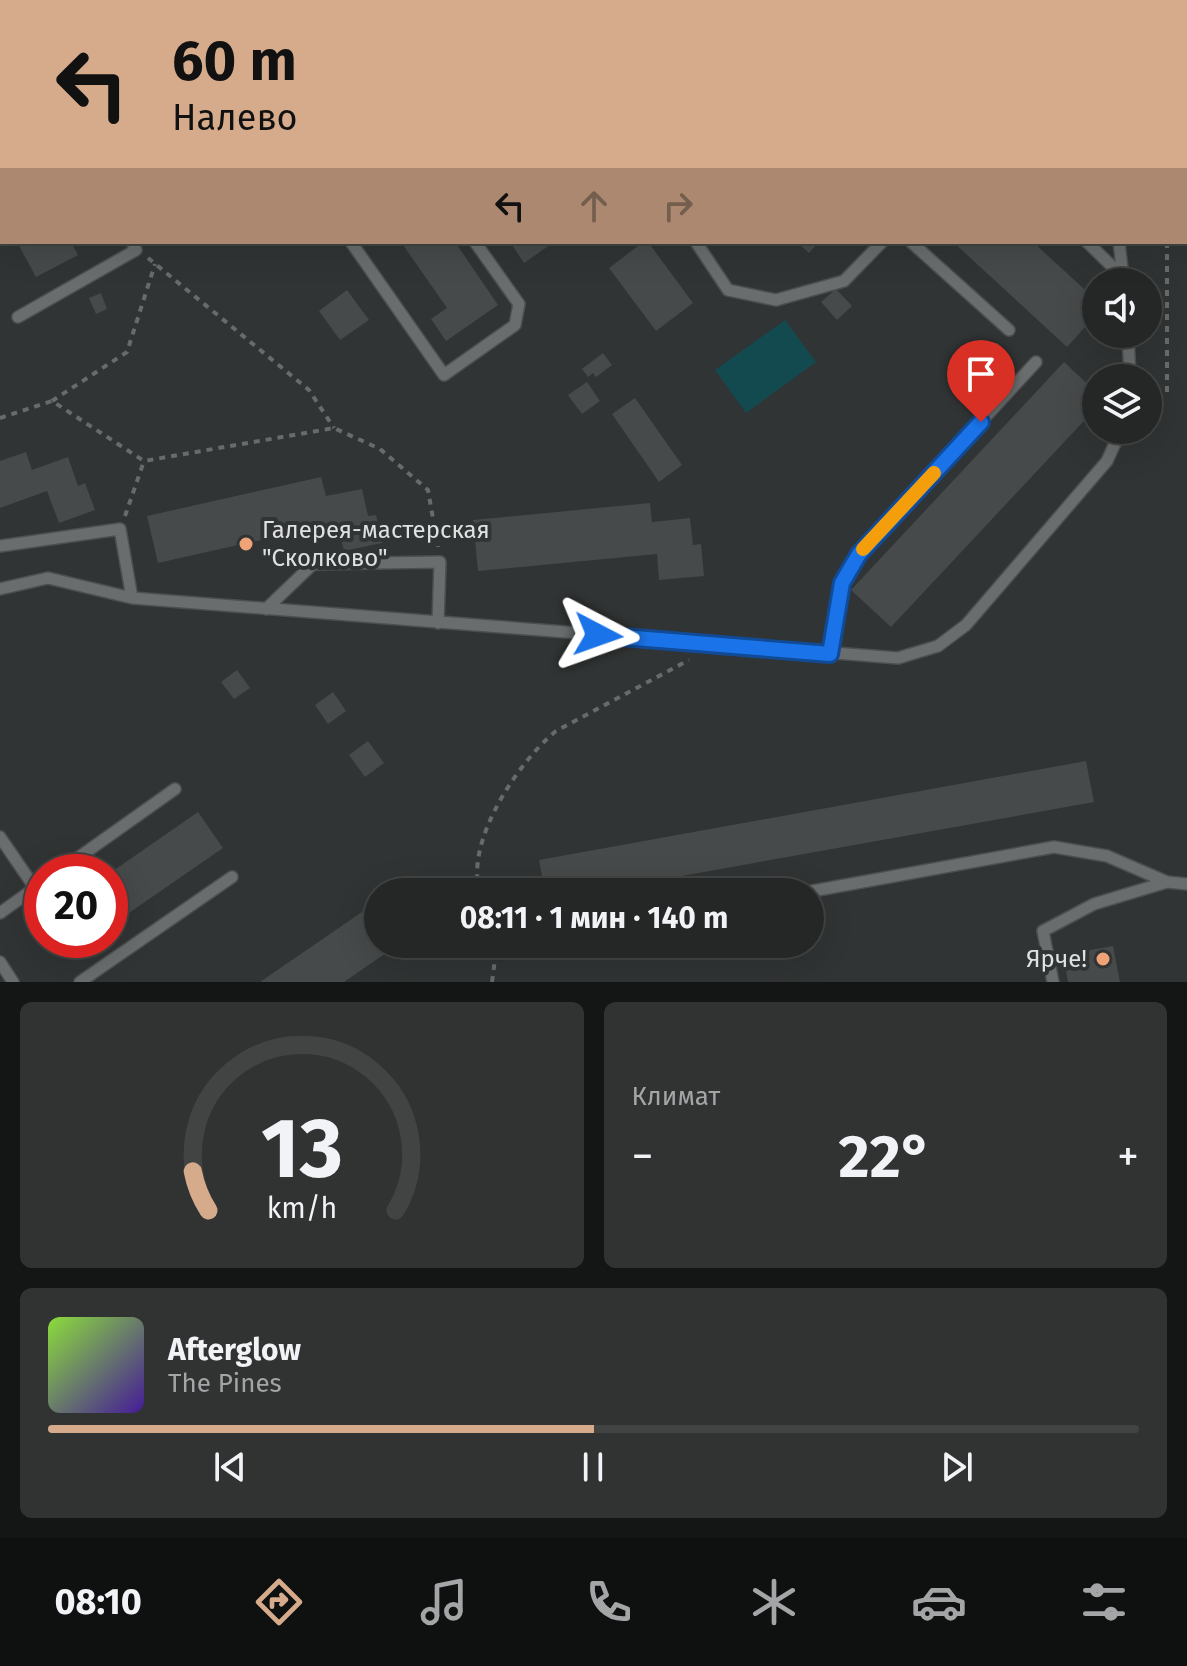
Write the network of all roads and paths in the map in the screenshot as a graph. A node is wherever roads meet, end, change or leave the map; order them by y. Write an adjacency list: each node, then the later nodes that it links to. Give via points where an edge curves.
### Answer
1 (133, 244): 12 (lane, via 136,250)
2 (352, 244): 3 (lane, via 444,375 515,325 519,304)
3 (476, 244)
4 (697, 244): 5 (lane, via 728,290 776,300 844,281)
5 (880, 244)
6 (913, 244): 13 (lane)
7 (1089, 244): 10 (lane)
8 (1119, 244): 11 (lane)
9 (1167, 244): 15 (path)
10 (1112, 268)
11 (1122, 268)
12 (18, 317)
13 (1009, 330)
14 (1036, 362): 29 (lane, via 859,554 842,583)
15 (1167, 394)
16 (52, 401): 17 (path); 18 (path, via 127,352 155,264 309,390); 20 (path)
17 (0, 418)
18 (334, 428): 20 (path); 23 (path, via 380,449 428,490)
19 (1115, 444): 29 (lane, via 1107,461 966,625 938,646 898,658)
20 (144, 461): 21 (path)
21 (120, 529): 22 (lane); 25 (lane)
22 (0, 546)
23 (440, 562): 26 (lane, via 313,564); 27 (lane)
24 (0, 589): 25 (lane, via 48,578)
25 (132, 598): 26 (lane)
26 (266, 609): 27 (lane)
27 (438, 623): 28 (lane)
28 (690, 641): 29 (lane); 35 (path, via 689,662 537,746 488,827)
29 (830, 654)
30 (175, 789): 32 (lane)
31 (0, 837): 33 (lane)
32 (83, 854)
33 (24, 867)
34 (232, 877): 44 (lane)
35 (477, 878)
36 (1167, 882): 37 (lane); 38 (lane, via 1107,856 1054,847); 46 (lane, via 1094,904 1043,931)
37 (1187, 884)
38 (824, 889)
39 (24, 896): 40 (lane)
40 (0, 913)
41 (495, 958): 45 (path)
42 (0, 962): 43 (lane)
43 (13, 982)
44 (80, 982)
45 (492, 982)
46 (1053, 982)

